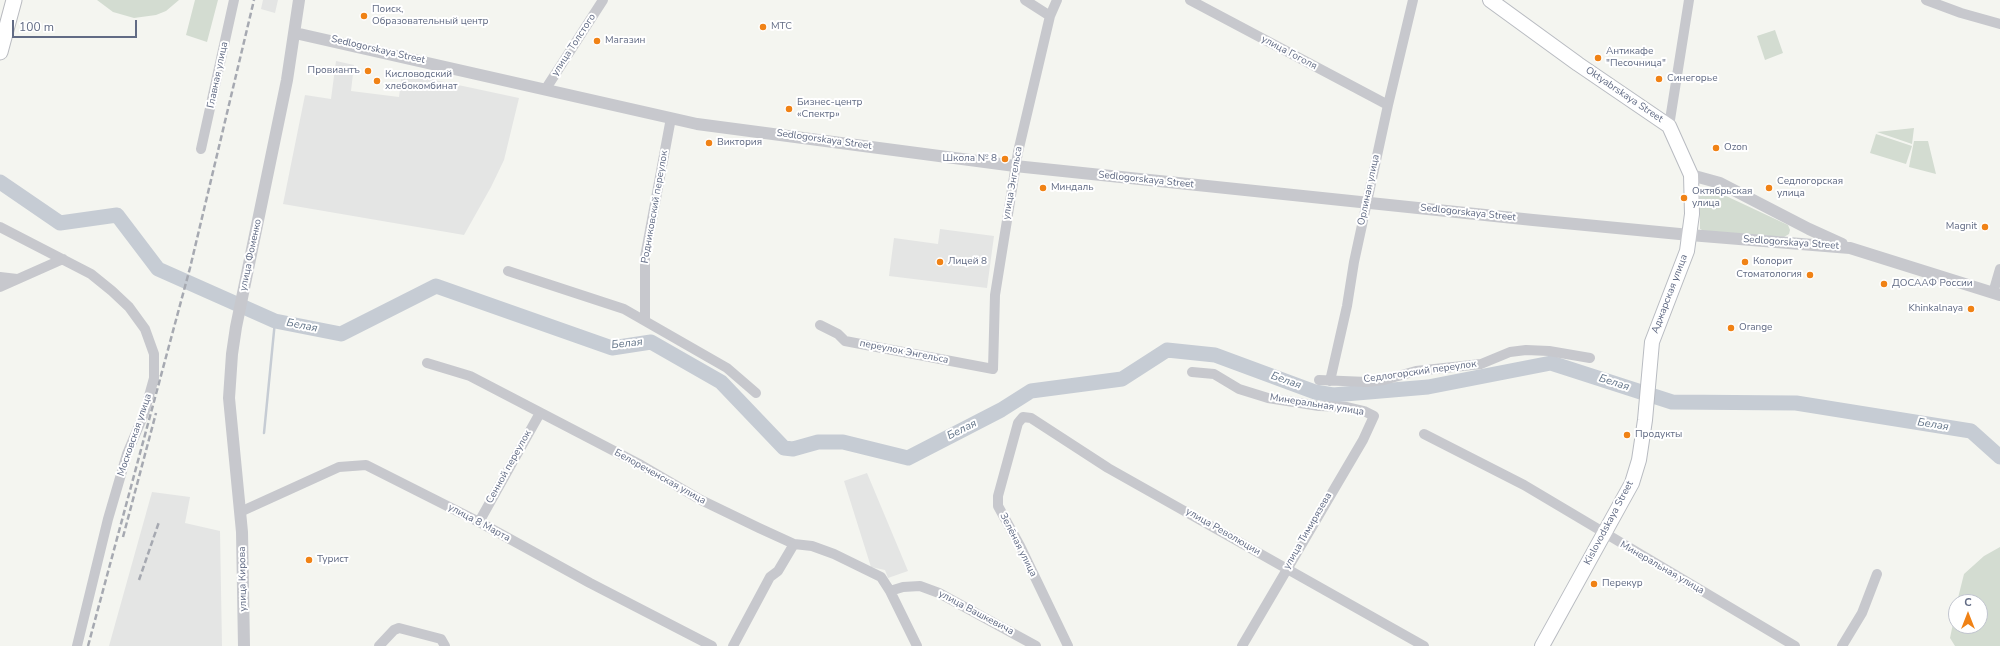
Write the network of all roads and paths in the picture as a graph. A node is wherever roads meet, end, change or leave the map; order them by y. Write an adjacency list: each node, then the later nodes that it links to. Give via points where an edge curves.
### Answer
1 (14, 0): 15 (main road)
2 (234, 0): 20 (street, Главная улица)
3 (299, 0): 14 (street, улица Фоменко)
4 (603, 0): 16 (street, улица Толстого)
5 (1025, 0): 12 (street)
6 (1057, 0): 12 (street, улица Энгельса)
7 (1190, 0): 17 (street, улица Гоголя)
8 (1413, 0): 17 (street, Орлиная улица)
9 (1490, 0): 19 (main road, Oktyabrskaya Street)
10 (1689, 0): 19 (street)
11 (1926, 0): 13 (street)
12 (1050, 16): 21 (street, улица Энгельса)
13 (2000, 24)
14 (295, 33): 16 (street, Sedlogorskaya Street); 48 (street, улица Фоменко, via 232,354 229,398)
15 (0, 52)
16 (546, 90): 18 (street, Sedlogorskaya Street)
17 (1388, 105): 23 (street, Орлиная улица)
18 (671, 118): 21 (street, Sedlogorskaya Street, via 697,124); 34 (street, Родниковский переулок, via 645,257)
19 (1669, 126): 22 (main road, Oktyabrskaya Street)
20 (201, 149)
21 (1015, 166): 23 (street, Sedlogorskaya Street); 39 (street, улица Энгельса, via 995,295)
22 (1691, 175): 25 (main road, Аджарская улица); 26 (street, via 1720,183)
23 (1367, 204): 25 (street, Sedlogorskaya Street); 42 (street, Орлиная улица)
24 (0, 227): 27 (street, Московская улица)
25 (1690, 235): 26 (street, Sedlogorskaya Street); 36 (main road, Аджарская улица, via 1682,268)
26 (1850, 248): 33 (street, Sedlogorskaya Street)
27 (63, 259): 31 (street); 55 (street, Московская улица, via 91,274 129,307 145,329 154,354 154,378 110,512)
28 (2000, 269): 33 (street)
29 (508, 271): 34 (street, via 624,308)
30 (0, 277): 31 (street)
31 (17, 280): 32 (street)
32 (0, 287)
33 (1997, 294)
34 (645, 320): 43 (street, via 727,368)
35 (820, 325): 39 (street, переулок Энгельса, via 846,341)
36 (1652, 342): 50 (main road, Kislovodskaya Street, via 1639,460 1632,483)
37 (1590, 358): 42 (street, Седлогорский переулок, via 1526,350 1510,352 1481,364 1416,371 1384,380)
38 (427, 363): 44 (street, Белореченская улица, via 470,376)
39 (993, 369)
40 (1192, 372): 45 (street, Минеральная улица, via 1214,374 1239,388 1268,398 1319,406 1347,407)
41 (1319, 380): 42 (street, Седлогорский переулок)
42 (1330, 381)
43 (756, 393)
44 (540, 413): 49 (street, Сенной переулок); 51 (street, Белореченская улица, via 641,464 701,500)
45 (1374, 416): 52 (street, улица Тимирязева, via 1363,440)
46 (1023, 417): 52 (street, улица Революции, via 1031,418 1108,468); 63 (street, Зелёная улица, via 1016,430 998,496 998,506)
47 (1424, 434): 50 (street, Минеральная улица, via 1524,485)
48 (240, 512): 49 (street, улица 8 Марта, via 339,467 366,465); 56 (street, улица Кирова)
49 (479, 522): 59 (street, улица 8 Марта)
50 (1604, 534): 66 (main road, Kislovodskaya Street); 67 (street, Минеральная улица)
51 (794, 544): 54 (street, Белореченская улица, via 812,546 864,568 881,577); 60 (street, via 778,571 770,577)
52 (1286, 568): 64 (street, улица Тимирязева); 65 (street, улица Революции)
53 (1877, 574): 68 (street, via 1862,613)
54 (890, 591): 61 (street, Белореченская улица); 62 (street, улица Вашкевича, via 920,586 939,593)
55 (77, 646)
56 (244, 646)
57 (379, 646): 58 (street, via 399,628 441,639)
58 (445, 646)
59 (712, 646)
60 (734, 646)
61 (917, 646)
62 (1036, 646)
63 (1068, 646)
64 (1242, 646)
65 (1424, 646)
66 (1542, 646)
67 (1795, 646)
68 (1842, 646)

